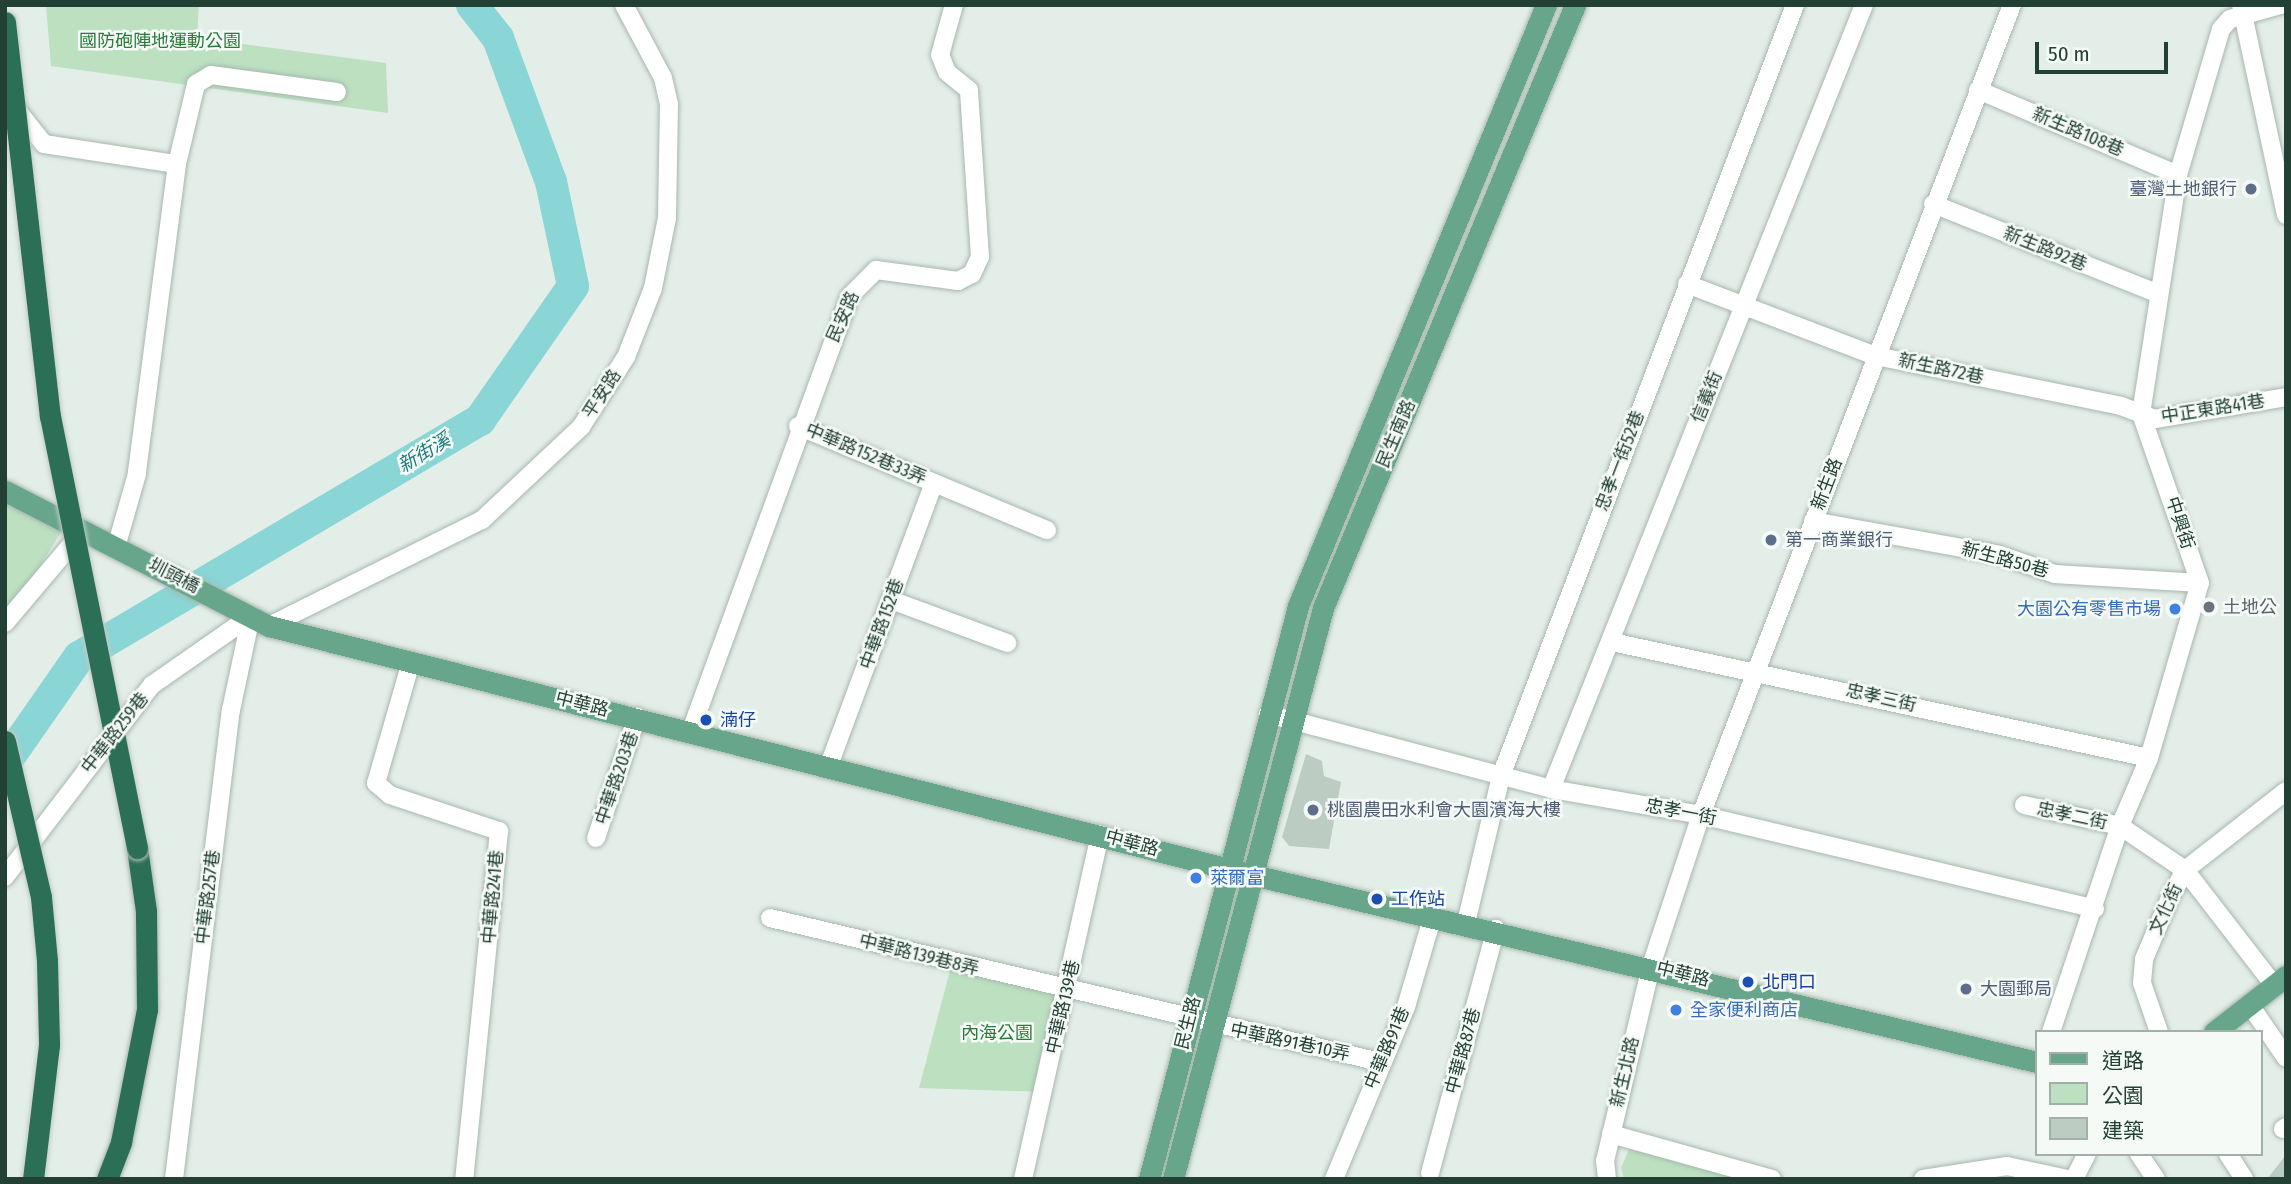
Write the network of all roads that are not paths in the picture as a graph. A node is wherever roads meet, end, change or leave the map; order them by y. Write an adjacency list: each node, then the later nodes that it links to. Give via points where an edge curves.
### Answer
1 (624, 5): 34 (street, 平安路, via 663,78 669,104 667,218 653,288 626,357 581,427 482,520)
2 (954, 5): 24 (street, 民安路, via 940,55 947,72 969,90 980,257 972,274 958,281 897,269 862,278)
3 (1546, 5): 40 (main road, 民生南路, via 1298,606)
4 (1576, 5): 42 (main road, 民生南路, via 1323,608)
5 (1795, 5): 18 (street, 忠孝一街52巷)
6 (1864, 5): 20 (street, 信義街)
7 (2011, 5): 11 (street, 新生路)
8 (2281, 5): 9 (street)
9 (2242, 10): 15 (street, 中興街, via 2221,29 2213,46); 17 (street)
10 (5, 22): 81 (highway, bridge, via 50,416 146,911 147,1009 121,1142)
11 (1979, 90): 15 (street, 新生路108巷); 16 (street, 新生路)
12 (5, 92): 14 (street, via 44,144)
13 (337, 92): 14 (street, via 211,75 196,84)
14 (177, 164): 30 (street, via 136,474)
15 (2178, 175): 19 (street, 中興街)
16 (1933, 204): 19 (street, 新生路92巷); 21 (street, 新生路)
17 (2286, 215)
18 (1687, 284): 20 (street, 新生路72巷); 47 (street, 忠孝一街52巷)
19 (2157, 293): 23 (street, 中興街)
20 (1745, 308): 21 (street, 新生路72巷); 37 (street, 信義街)
21 (1876, 356): 23 (street, 新生路72巷); 27 (street, 新生路)
22 (2286, 397): 23 (street, 中正東路41巷, via 2155,419)
23 (2141, 414): 31 (street, 中興街)
24 (798, 426): 25 (street, 中華路152巷33弄); 43 (street, 民安路)
25 (934, 483): 29 (street, 中華路152巷33弄); 32 (street, 中華路152巷)
26 (5, 491): 28 (main road)
27 (1813, 521): 31 (street, 新生路50巷, via 2000,555 2055,574); 39 (street, 新生路)
28 (85, 527): 30 (main road); 35 (street)
29 (1047, 530)
30 (116, 547): 33 (main road, 圳頭橋)
31 (2200, 583): 45 (street)
32 (891, 600): 36 (street); 46 (street, 中華路152巷)
33 (232, 606): 34 (main road, 中華路)
34 (260, 621): 38 (main road, 中華路); 58 (street, 中華路259巷, via 152,685); 82 (street, 中華路257巷, via 231,710)
35 (5, 624)
36 (1007, 642)
37 (1612, 642): 39 (street, 忠孝三街); 48 (street, 信義街)
38 (411, 662): 41 (main road, 中華路); 83 (street, 中華路241巷, via 376,783 390,795 499,831)
39 (1752, 669): 45 (street, 忠孝三街); 51 (street, 新生路)
40 (1268, 715): 42 (street, 忠孝一街); 55 (main road, 民生南路)
41 (637, 717): 43 (main road, 中華路); 54 (street, 中華路203巷)
42 (1293, 722): 47 (street, 忠孝一街); 57 (main road, 民生南路)
43 (690, 733): 46 (main road, 中華路)
44 (5, 741): 80 (highway, bridge, via 41,897 47,961 48,1045)
45 (2149, 758): 52 (street)
46 (829, 765): 53 (main road, 中華路)
47 (1501, 776): 48 (street, 忠孝一街); 62 (street, 忠孝一街52巷)
48 (1551, 789): 51 (street, 忠孝一街)
49 (2286, 791): 56 (street, 文化街)
50 (2024, 805): 52 (street, 忠孝二街)
51 (1701, 814): 59 (street, 忠孝一街); 64 (street, 新生路)
52 (2120, 826): 56 (street); 59 (street)
53 (1100, 835): 55 (main road, 中華路); 66 (street, 中華路139巷)
54 (596, 838)
55 (1227, 868): 57 (main road, 中華路); 68 (main road, 民生路)
56 (2185, 870): 65 (street); 70 (street, 文化街, via 2144,959 2142,983)
57 (1253, 875): 60 (main road, 中華路); 68 (main road, 民生路)
58 (5, 877)
59 (2095, 909): 69 (street)
60 (1433, 915): 62 (main road, 中華路); 73 (street, 中華路91巷, via 1406,1007)
61 (770, 918): 66 (street, 中華路139巷8弄)
62 (1466, 923): 63 (main road, 中華路)
63 (1496, 929): 64 (main road, 中華路); 79 (street, 中華路87巷)
64 (1651, 966): 74 (main road, 中華路); 75 (street, 新生北路)
65 (2280, 980): 67 (main road)
66 (1068, 992): 68 (street, 中華路139巷8弄); 84 (street, 中華路139巷)
67 (2250, 1005): 71 (main road); 72 (street)
68 (1200, 1023): 73 (street, 中華路91巷10弄); 85 (main road, 民生路); 86 (main road, 民生路)
69 (2052, 1030)
70 (2158, 1030)
71 (2217, 1030)
72 (2286, 1058)
73 (1380, 1062): 87 (street, 中華路91巷)
74 (2036, 1062)
75 (1611, 1134): 88 (street, 新生北路); 89 (street)
76 (2086, 1156): 92 (street)
77 (2140, 1156): 93 (street)
78 (2229, 1156): 94 (street)
79 (1430, 1173)
80 (33, 1179)
81 (107, 1179)
82 (174, 1179)
83 (464, 1179)
84 (1024, 1179)
85 (1149, 1179)
86 (1173, 1179)
87 (1334, 1179)
88 (1607, 1179)
89 (1772, 1179)
90 (1923, 1179): 91 (street, via 2007,1166)
91 (2067, 1179)
92 (2074, 1179)
93 (2156, 1179)
94 (2244, 1179)

